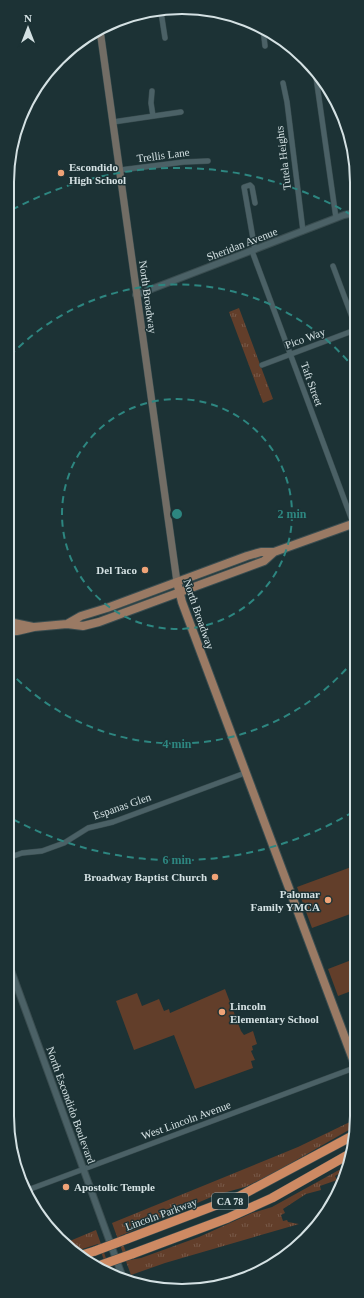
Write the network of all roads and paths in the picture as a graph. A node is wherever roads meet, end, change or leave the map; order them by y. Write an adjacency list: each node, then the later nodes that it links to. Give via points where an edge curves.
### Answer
1 (161, 15): 4 (street)
2 (101, 35): 11 (main road, North Broadway)
3 (264, 36): 5 (street)
4 (165, 38)
5 (265, 46)
6 (317, 82): 16 (street)
7 (282, 83): 17 (street, Tutela Heights, via 287,102)
8 (152, 91): 10 (street)
9 (181, 112): 10 (street)
10 (153, 116): 11 (street)
11 (113, 122): 13 (main road, North Broadway)
12 (208, 161): 13 (street, Trellis Lane)
13 (120, 170): 20 (main road, North Broadway)
14 (255, 203): 18 (street, Taft Street, via 252,187 244,187)
15 (350, 214): 16 (street, Sheridan Avenue)
16 (336, 218): 17 (street, Sheridan Avenue)
17 (303, 231): 18 (street, Sheridan Avenue)
18 (253, 250): 20 (street, Sheridan Avenue); 23 (street, Taft Street)
19 (333, 266): 21 (street)
20 (136, 295): 28 (main road, North Broadway)
21 (350, 312)
22 (350, 332): 23 (street, Pico Way)
23 (290, 354): 24 (street, Pico Way); 25 (street, Taft Street)
24 (262, 365)
25 (350, 512)
26 (350, 524): 27 (main road)
27 (274, 552): 28 (main road, via 261,552); 29 (main road, via 264,561)
28 (177, 582): 29 (main road, North Broadway); 31 (main road, via 81,616)
29 (180, 592): 31 (main road, via 98,622 83,626); 34 (main road, North Broadway)
30 (14, 623): 32 (main road)
31 (67, 624): 32 (main road)
32 (34, 627): 33 (main road)
33 (14, 631)
34 (245, 773): 35 (street, Espanas Glen, via 113,822 88,828 64,843 42,851); 39 (main road, North Broadway)
35 (14, 856)
36 (14, 979): 37 (street, North Escondido Boulevard)
37 (17, 987): 38 (street); 43 (street, North Escondido Boulevard)
38 (14, 988)
39 (350, 1051)
40 (350, 1069): 43 (street, West Lincoln Avenue)
41 (349, 1138): 45 (highway, Lincoln Parkway / CA 78, bridge, via 246,1193)
42 (345, 1157): 46 (highway, CA 78, bridge, via 272,1198 228,1218)
43 (83, 1169): 44 (street, West Lincoln Avenue); 47 (street, North Escondido Boulevard)
44 (30, 1188)
45 (87, 1254)
46 (104, 1264)
47 (121, 1272)

